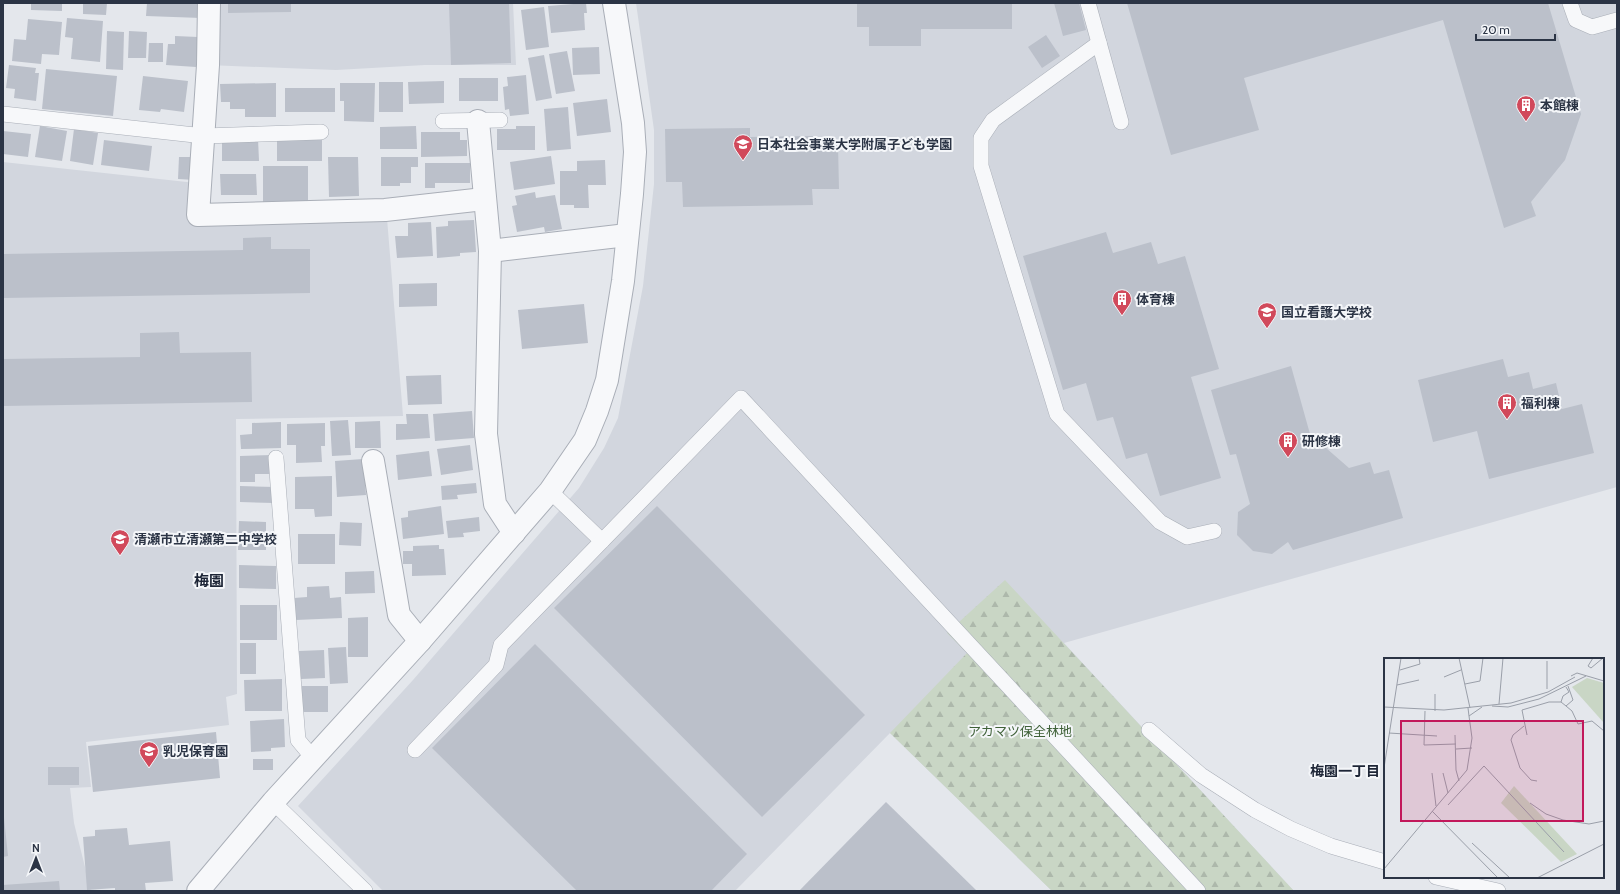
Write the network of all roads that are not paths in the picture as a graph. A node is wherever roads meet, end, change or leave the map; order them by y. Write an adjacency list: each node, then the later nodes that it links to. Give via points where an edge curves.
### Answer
1 (210, 3): 13 (street)
2 (614, 3): 15 (street, via 633,123 635,152)
3 (1088, 3): 6 (lane)
4 (1570, 3): 5 (lane, via 1576,20 1592,27)
5 (1617, 20)
6 (1099, 43): 11 (lane); 20 (lane, via 994,120 981,138 981,166 1057,414 1160,522 1187,537)
7 (3, 114): 13 (lane)
8 (500, 120): 10 (lane)
9 (443, 121): 10 (lane)
10 (478, 121): 14 (street)
11 (1121, 122)
12 (321, 132): 13 (lane)
13 (204, 136): 14 (street, via 198,215 386,210)
14 (484, 199): 16 (street)
15 (627, 235): 16 (street); 19 (street, via 622,288 607,380 585,440)
16 (490, 251): 21 (street, via 486,434 495,504)
17 (276, 458): 26 (lane, via 298,740)
18 (373, 461): 23 (street, via 399,615)
19 (550, 491): 21 (street); 22 (lane)
20 (1214, 531)
21 (514, 533): 23 (street)
22 (602, 541): 25 (lane, via 501,645 496,665); 32 (lane, via 741,398)
23 (420, 641): 26 (street)
24 (1148, 730): 28 (lane, via 1201,775 1255,810 1331,846)
25 (415, 750)
26 (313, 758): 27 (street)
27 (273, 802): 30 (street); 31 (lane)
28 (1384, 862)
29 (1440, 878): 33 (lane)
30 (198, 891)
31 (365, 891)
32 (1198, 891)
33 (1498, 891)

